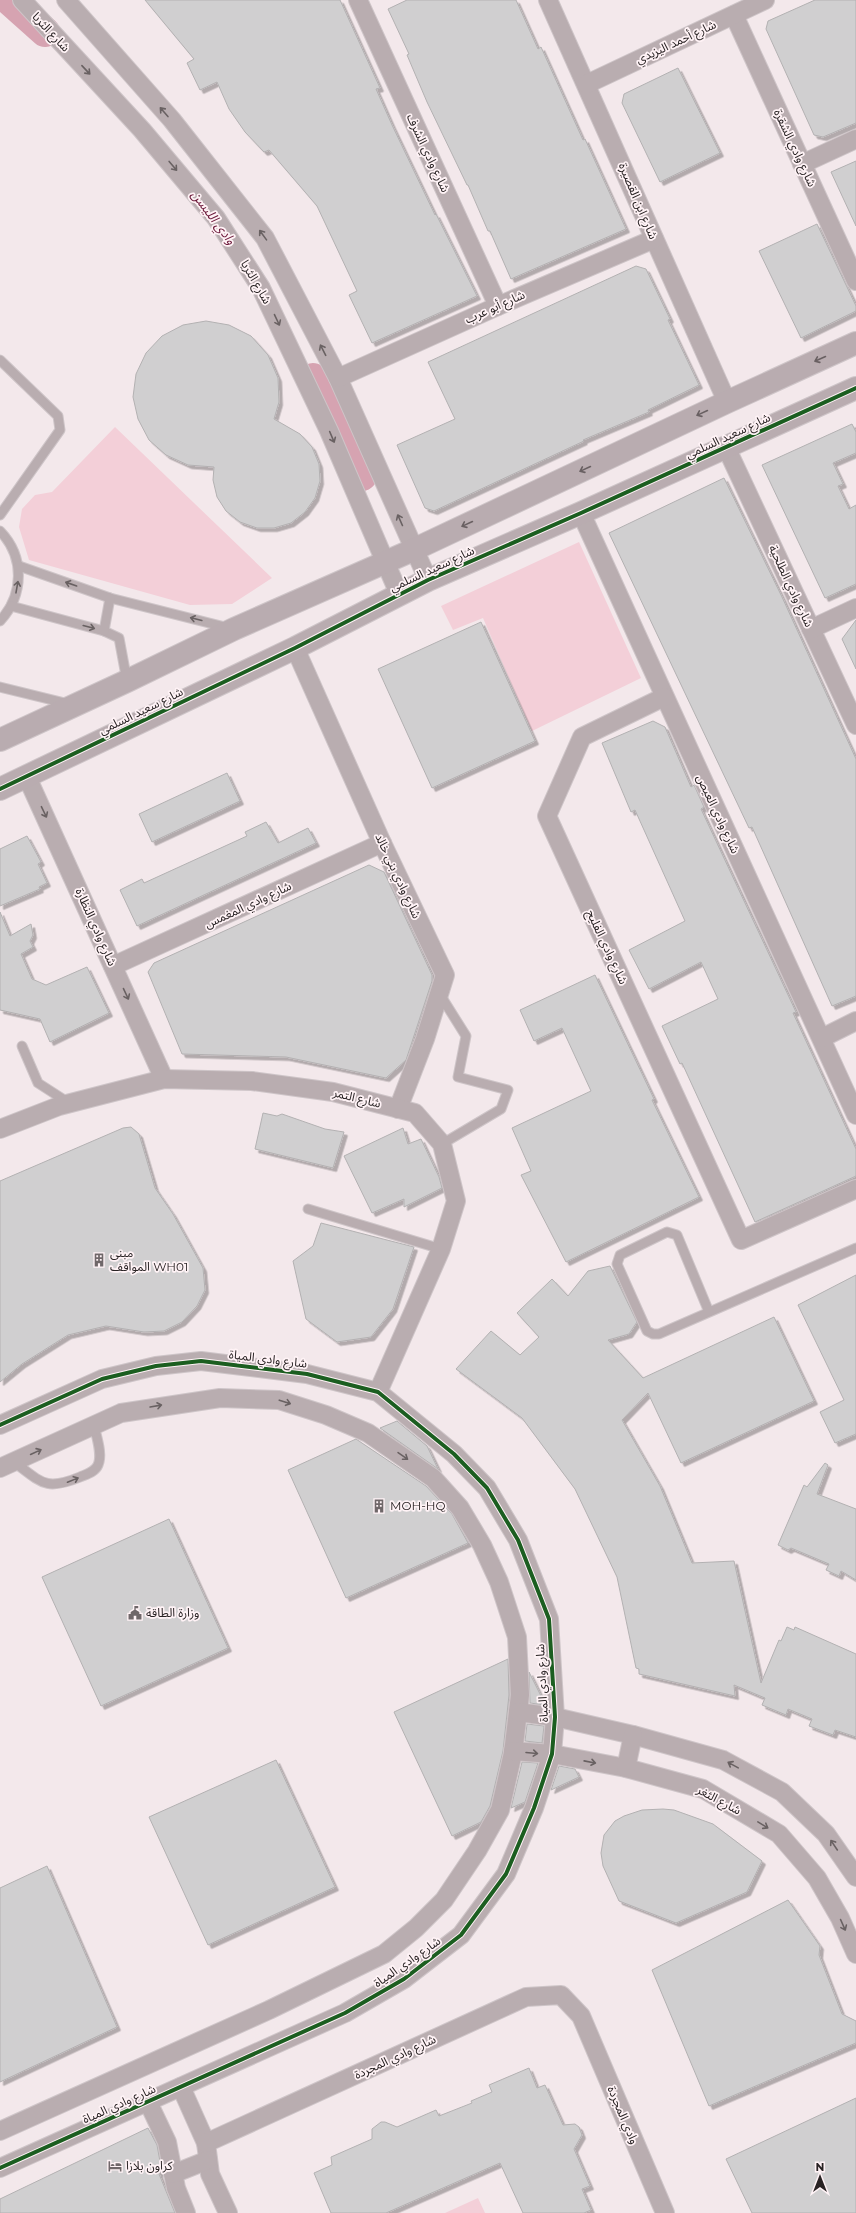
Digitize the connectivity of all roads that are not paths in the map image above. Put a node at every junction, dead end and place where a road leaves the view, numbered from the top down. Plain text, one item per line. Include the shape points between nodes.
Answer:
1 (22, 0) edge
2 (66, 0) edge
3 (358, 0) edge
4 (548, 0) edge
5 (765, 0) edge
6 (734, 15) junction
7 (587, 84) junction
8 (856, 139) edge
9 (802, 164) junction
10 (654, 239) junction
11 (856, 281) edge
12 (498, 306) junction
13 (856, 343) edge
14 (0, 360) edge
15 (338, 378) junction
16 (856, 388) edge
17 (727, 402) junction
18 (726, 447) junction
19 (581, 514) junction
20 (0, 515) edge
21 (0, 531) edge
22 (413, 550) junction
23 (386, 562) junction
24 (19, 566) junction
25 (428, 580) junction
26 (399, 594) junction
27 (110, 598) junction
28 (11, 606) junction
29 (856, 608) edge
30 (0, 622) edge
31 (234, 629) junction
32 (811, 629) junction
33 (104, 631) junction
34 (295, 648) junction
35 (128, 681) junction
36 (0, 688) edge
37 (664, 697) junction
38 (73, 705) junction
39 (856, 724) edge
40 (0, 740) edge
41 (27, 777) junction
42 (0, 789) edge
43 (382, 843) junction
44 (113, 966) junction
45 (439, 993) junction
46 (856, 1022) edge
47 (822, 1038) junction
48 (22, 1046) dead end
49 (164, 1079) junction
50 (70, 1103) junction
51 (398, 1109) junction
52 (856, 1115) edge
53 (0, 1129) edge
54 (442, 1144) junction
55 (856, 1189) edge
56 (308, 1209) dead end
57 (856, 1248) edge
58 (441, 1249) junction
59 (709, 1312) junction
60 (378, 1392) junction
61 (0, 1425) edge
62 (94, 1425) junction
63 (7, 1465) edge
64 (518, 1712) junction
65 (555, 1717) junction
66 (633, 1735) junction
67 (513, 1751) junction
68 (552, 1754) junction
69 (626, 1768) junction
70 (856, 1878) edge
71 (856, 1954) edge
72 (581, 2016) joint
73 (181, 2087) junction
74 (148, 2102) junction
75 (0, 2131) edge
76 (207, 2152) junction
77 (0, 2168) edge
78 (173, 2174) junction
79 (186, 2213) edge
80 (228, 2213) edge
81 (664, 2213) edge

1 -> 23 street, شارع الثريا via 142,130 216,218 261,288 330,431
15 -> 2 street via 265,238 172,120
3 - 12 street, شارع وادي الشرف
4 - 7 street, شارع ابن القصيرة
5 - 6 street, شارع أحمد اليزيدي
6 - 7 street, شارع أحمد اليزيدي
6 - 9 street, شارع وادي الشقرة
7 - 10 street, شارع ابن القصيرة
8 - 9 street
9 - 11 street, شارع وادي الشقرة
10 - 12 street, شارع أبو عرب
10 - 17 street, شارع ابن القصيرة
12 - 15 street, شارع أبو عرب
13 -> 17 street
14 - 20 lane via 58,416 60,430
22 -> 15 street
16 - 18 street, شارع سعيد السلمي
17 -> 22 street
18 - 19 street, شارع سعيد السلمي
18 - 32 street, شارع وادي الطلحية
19 - 25 street, شارع سعيد السلمي
19 - 37 street, شارع وادي العيص
21 - 24 lane
22 - 23 street
22 - 25 street
23 - 26 street, شارع الثريا
23 - 31 street
27 -> 24 lane
28 -> 24 lane via 17,590
25 - 26 street, شارع سعيد السلمي
26 - 34 street, شارع سعيد السلمي
31 -> 27 lane
27 - 33 lane
28 - 30 lane
28 -> 33 lane
29 - 32 street
31 - 35 street
32 - 39 street, شارع وادي الطلحية
33 - 35 lane via 119,638
34 - 41 street, شارع سعيد السلمي
34 - 43 street, شارع وادي بني خالد
35 - 38 street
36 - 38 lane
37 - 47 street, شارع وادي العيص
37 - 55 street, شارع وادي الفليح via 582,737 547,816 742,1240
38 - 40 street
41 - 42 street, شارع سعيد السلمي
41 -> 44 street, شارع وادي النظارة
43 - 44 street, شارع وادي المغمس
43 - 45 street, شارع وادي بني خالد via 445,975
44 -> 49 street, شارع وادي النظارة
45 - 51 street, شارع وادي بني خالد via 425,1040
45 - 54 lane via 466,1036 458,1077 508,1090 501,1109
46 - 47 street
47 - 52 street, شارع وادي العيص
48 - 50 lane via 38,1083
49 - 50 street, شارع التمر
49 - 51 street, شارع التمر via 252,1081 333,1092
50 - 53 street, شارع التمر
51 - 54 street, شارع التمر via 415,1113
54 - 58 street, شارع التمر via 456,1201
56 - 58 lane
57 - 59 lane
58 - 60 street, شارع التمر
59 - 59 lane via 659,1334 647,1331 617,1264 620,1255 667,1232 677,1235
60 - 61 street, شارع وادي المياة via 307,1374 201,1361 156,1366 102,1379
60 - 65 street, شارع وادي المياة via 454,1454 487,1488 518,1540 549,1619
63 -> 62 street, شارع وادي المياة
63 -> 62 lane via 41,1482 53,1485 92,1472 98,1465 99,1453
62 -> 64 street, شارع وادي المياة via 121,1412 162,1405 220,1398 278,1400 326,1415 368,1433 401,1454 433,1478 460,1508 482,1544 497,1576 517,1637 520,1695
64 - 65 street
64 - 67 street, شارع وادي المياة
65 - 66 street
65 - 68 street, شارع وادي المياة
66 - 69 street
70 -> 66 street via 826,1834 782,1792 723,1760
67 -> 68 street, شارع الثغر
67 - 75 street, شارع وادي المياة via 500,1810 477,1851 444,1900 416,1928 384,1954 269,2010
68 -> 69 street, شارع الثغر
68 - 73 street, شارع وادي المياة via 534,1808 506,1874 461,1935 434,1958 376,1996
69 -> 71 street, شارع الثغر via 703,1789 779,1834 817,1878 840,1918
72 - 76 street, شارع وادي المجردة via 561,1995 526,1996
72 - 81 street, وادي المجردة
73 - 74 street, شارع وادي المياة
73 - 76 street
74 - 77 street, شارع وادي المياة
74 - 78 street via 167,2142
76 - 78 street, شارع وادي المجردة
76 - 80 street via 210,2174
78 - 79 street

